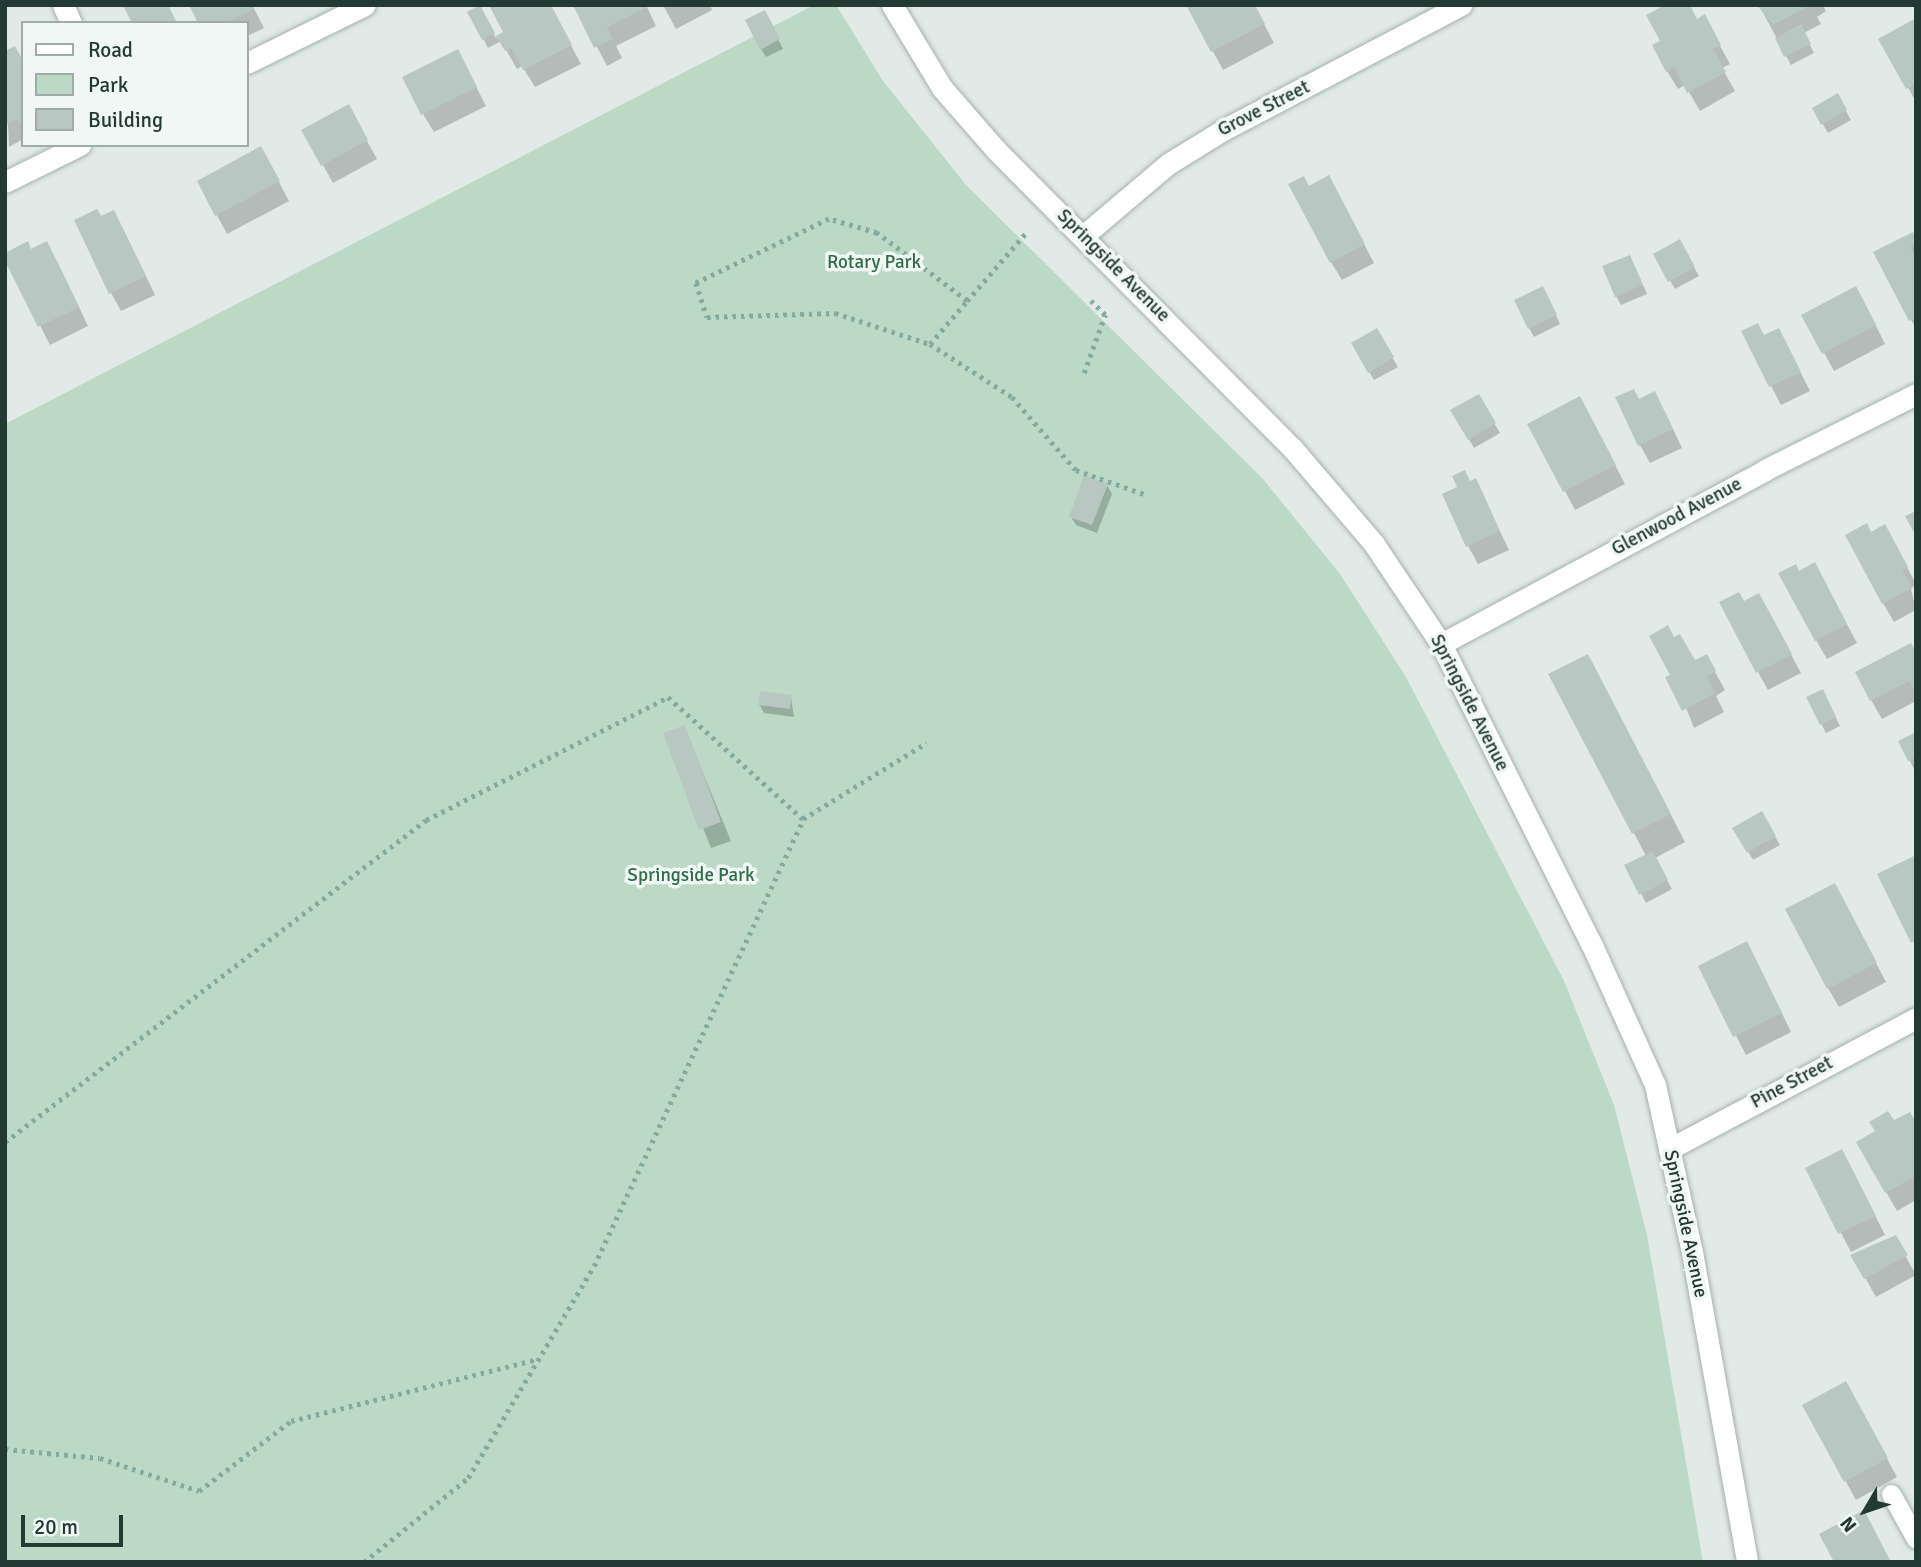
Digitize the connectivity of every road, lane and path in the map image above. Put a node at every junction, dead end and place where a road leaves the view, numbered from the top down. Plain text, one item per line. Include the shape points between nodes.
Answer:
1 (63, 5) edge
2 (365, 5) edge
3 (892, 5) edge
4 (1461, 5) edge
5 (70, 21) edge
6 (248, 63) edge
7 (76, 147) edge
8 (5, 182) edge
9 (1025, 234) dead end
10 (1083, 236) junction
11 (967, 301) junction
12 (1091, 301) dead end
13 (930, 344) junction
14 (1084, 373) dead end
15 (1916, 394) edge
16 (1144, 494) dead end
17 (1441, 644) junction
18 (926, 743) dead end
19 (803, 819) junction
20 (1916, 1018) edge
21 (5, 1142) edge
22 (1669, 1149) junction
23 (539, 1359) junction
24 (5, 1449) edge
25 (1891, 1494) dead end
26 (1916, 1539) edge
27 (364, 1562) edge
28 (1747, 1562) edge

1 - 5 street
2 - 6 street
3 - 10 street, Springside Avenue via 942,88 996,150
4 - 10 street, Grove Street via 1223,130 1168,164
7 - 8 street
9 - 11 path
10 - 17 street, Springside Avenue via 1293,449 1374,544
11 - 13 path
11 - 13 path via 877,233 829,219 696,283 707,317 835,313
12 - 14 path via 1105,315
13 - 16 path via 1012,397 1076,470
15 - 17 street, Glenwood Avenue
17 - 22 street, Springside Avenue via 1591,943 1655,1085
18 - 19 path
19 - 21 path via 668,697 426,820
19 - 23 path via 594,1266
20 - 22 street, Pine Street
22 - 28 street, Springside Avenue
23 - 24 path via 291,1421 199,1491 100,1458
23 - 27 path via 468,1478
25 - 26 lane

